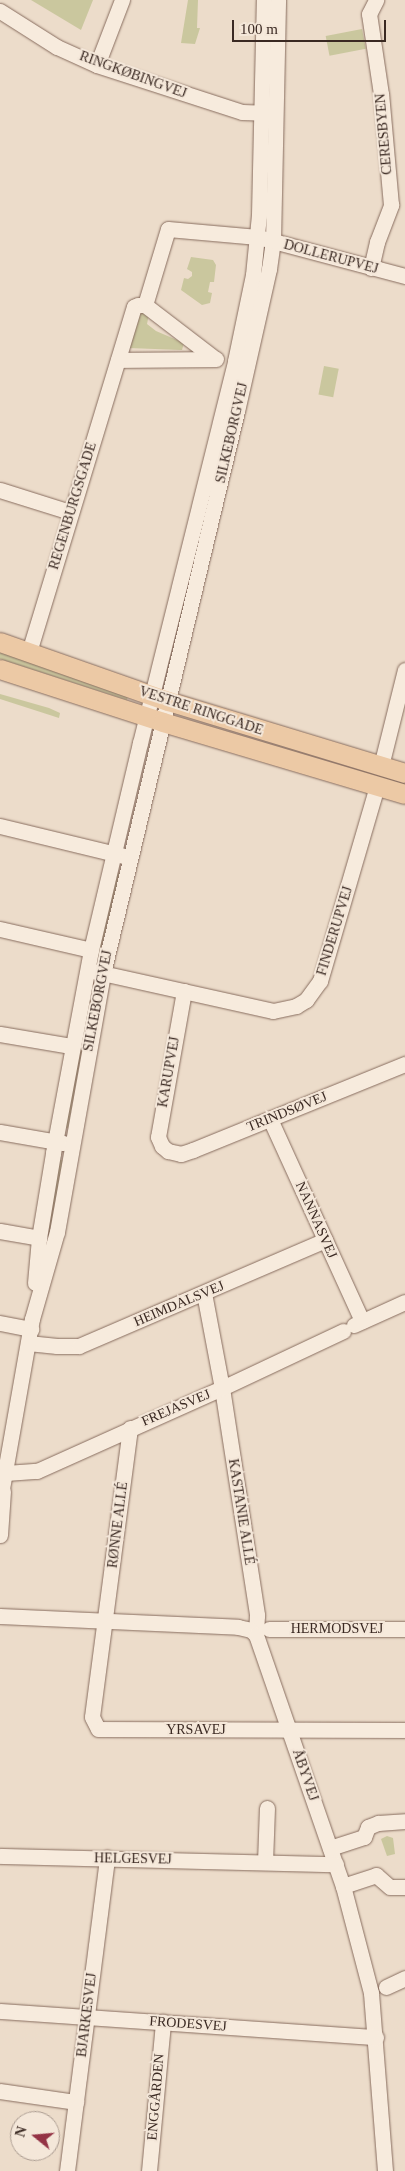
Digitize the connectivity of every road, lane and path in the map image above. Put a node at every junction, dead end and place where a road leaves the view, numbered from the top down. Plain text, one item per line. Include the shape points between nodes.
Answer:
1 (122, 0) edge
2 (264, 0) edge
3 (278, 0) edge
4 (376, 0) edge
5 (0, 11) edge
6 (97, 64) junction
7 (268, 113) junction
8 (258, 237) junction
9 (273, 241) junction
10 (371, 268) junction
11 (405, 276) edge
12 (145, 305) junction
13 (214, 358) junction
14 (118, 360) junction
15 (241, 363) junction
16 (0, 490) edge
17 (70, 512) junction
18 (0, 642) edge
19 (29, 652) junction
20 (0, 669) edge
21 (405, 670) edge
22 (160, 699) junction
23 (155, 719) junction
24 (381, 766) junction
25 (405, 773) edge
26 (377, 786) junction
27 (405, 794) edge
28 (0, 826) edge
29 (114, 854) junction
30 (130, 858) junction
31 (0, 930) edge
32 (91, 950) junction
33 (87, 970) junction
34 (103, 973) junction
35 (184, 991) junction
36 (0, 1034) edge
37 (72, 1046) junction
38 (405, 1064) edge
39 (270, 1119) junction
40 (0, 1132) edge
41 (54, 1142) junction
42 (72, 1145) junction
43 (168, 1151) joint
44 (0, 1231) edge
45 (39, 1238) junction
46 (325, 1240) junction
47 (204, 1293) junction
48 (405, 1302) edge
49 (362, 1321) junction
50 (0, 1323) edge
51 (30, 1330) junction
52 (222, 1388) junction
53 (130, 1428) junction
54 (6, 1473) junction
55 (1, 1494) edge
56 (0, 1535) edge
57 (0, 1616) edge
58 (105, 1621) junction
59 (405, 1629) edge
60 (263, 1632) junction
61 (289, 1730) junction
62 (405, 1730) edge
63 (267, 1808) dead end
64 (405, 1821) edge
65 (330, 1848) junction
66 (0, 1856) edge
67 (107, 1858) junction
68 (265, 1862) junction
69 (336, 1864) junction
70 (342, 1886) junction
71 (405, 1887) edge
72 (405, 1978) edge
73 (386, 1987) dead end
74 (0, 2011) edge
75 (86, 2016) junction
76 (163, 2022) junction
77 (376, 2037) junction
78 (0, 2091) edge
79 (76, 2102) junction
80 (67, 2171) edge
81 (149, 2171) edge
82 (385, 2171) edge

1 - 6 street
2 - 7 street, SILKEBORGVEJ
3 - 7 street, SILKEBORGVEJ
4 - 10 street, CERESBYEN via 369,14 379,77 390,205
5 - 6 street, RINGKØBINGVEJ via 57,47
6 - 7 street, RINGKØBINGVEJ via 242,112
7 - 8 street, SILKEBORGVEJ
7 - 9 street, SILKEBORGVEJ
8 - 9 street, DOLLERUPVEJ
8 - 12 street, DOLLERUPVEJ via 168,229
8 - 15 street, SILKEBORGVEJ
9 - 10 street, DOLLERUPVEJ
9 - 15 street, SILKEBORGVEJ
10 - 11 street, DOLLERUPVEJ
12 - 13 street
12 - 14 street, REGENBURGSGADE via 138,305 132,311
13 - 14 street
13 - 15 street
14 - 17 street, REGENBURGSGADE
15 - 22 street, SILKEBORGVEJ
16 - 17 street
17 - 19 street, REGENBURGSGADE
18 - 19 main road, VESTRE RINGGADE
19 - 22 main road, VESTRE RINGGADE
20 - 23 main road, VESTRE RINGGADE
21 - 24 street
22 - 23 street, SILKEBORGVEJ
22 - 24 main road, VESTRE RINGGADE
23 - 26 main road, VESTRE RINGGADE
23 - 29 street, SILKEBORGVEJ
23 - 30 street, SILKEBORGVEJ
24 - 25 main road, VESTRE RINGGADE
26 - 27 main road, VESTRE RINGGADE
26 - 35 street, FINDERUPVEJ via 324,970 314,991 296,1006 273,1010
28 - 29 street
29 - 30 street
29 - 32 street, SILKEBORGVEJ
30 - 34 street, SILKEBORGVEJ
31 - 32 street, SILKEBORGVEJ
32 - 33 street, SILKEBORGVEJ
33 - 34 street, FINDERUPVEJ
33 - 37 street, SILKEBORGVEJ
34 - 35 street, FINDERUPVEJ
34 - 42 street, SILKEBORGVEJ
35 - 43 street, KARUPVEJ via 158,1137
36 - 37 street, SILKEBORGVEJ
37 - 41 street, SILKEBORGVEJ
38 - 39 street, TRINDSØVEJ
39 - 43 street, TRINDSØVEJ via 182,1154
39 - 46 street, NANNASVEJ
40 - 41 street
41 - 42 street
41 - 45 street, SILKEBORGVEJ
42 - 51 street, SILKEBORGVEJ via 57,1232
44 - 45 street
45 - 51 street, SILKEBORGVEJ
46 - 47 street, HEIMDALSVEJ
46 - 49 street, NANNASVEJ
47 - 51 street, HEIMDALSVEJ via 79,1346 57,1346
47 - 52 street, KASTANIE ALLÉ
48 - 49 street, FREJASVEJ
49 - 52 street, FREJASVEJ
50 - 51 street
51 - 54 street, SILKEBORGVEJ
52 - 53 street, FREJASVEJ
52 - 60 street, KASTANIE ALLÉ via 257,1615
53 - 54 street, FREJASVEJ via 37,1471
53 - 58 street, RØNNE ALLÉ
54 - 55 street, SILKEBORGVEJ
55 - 56 street, SILKEBORGVEJ
57 - 58 street
58 - 60 street via 238,1627
58 - 61 street, YRSAVEJ via 92,1717 98,1729
59 - 60 street, HERMODSVEJ
60 - 61 street, ÅBYVEJ
61 - 62 street, YRSAVEJ
61 - 65 street, ÅBYVEJ
63 - 68 street
64 - 65 street via 378,1823 368,1828 364,1837
65 - 69 street, ÅBYVEJ
66 - 67 street, HELGESVEJ
67 - 68 street, HELGESVEJ
67 - 75 street, BJARKESVEJ
68 - 69 street, HELGESVEJ
69 - 70 street, ÅBYVEJ
70 - 71 street via 376,1875 390,1887
70 - 77 street, ÅBYVEJ via 371,1993
72 - 73 street
74 - 75 street, FRODESVEJ
75 - 76 street, FRODESVEJ
75 - 79 street, BJARKESVEJ
76 - 77 street, FRODESVEJ
76 - 81 street, ENGGÅRDEN
77 - 82 street, ÅBYVEJ
78 - 79 street
79 - 80 street, BJARKESVEJ

